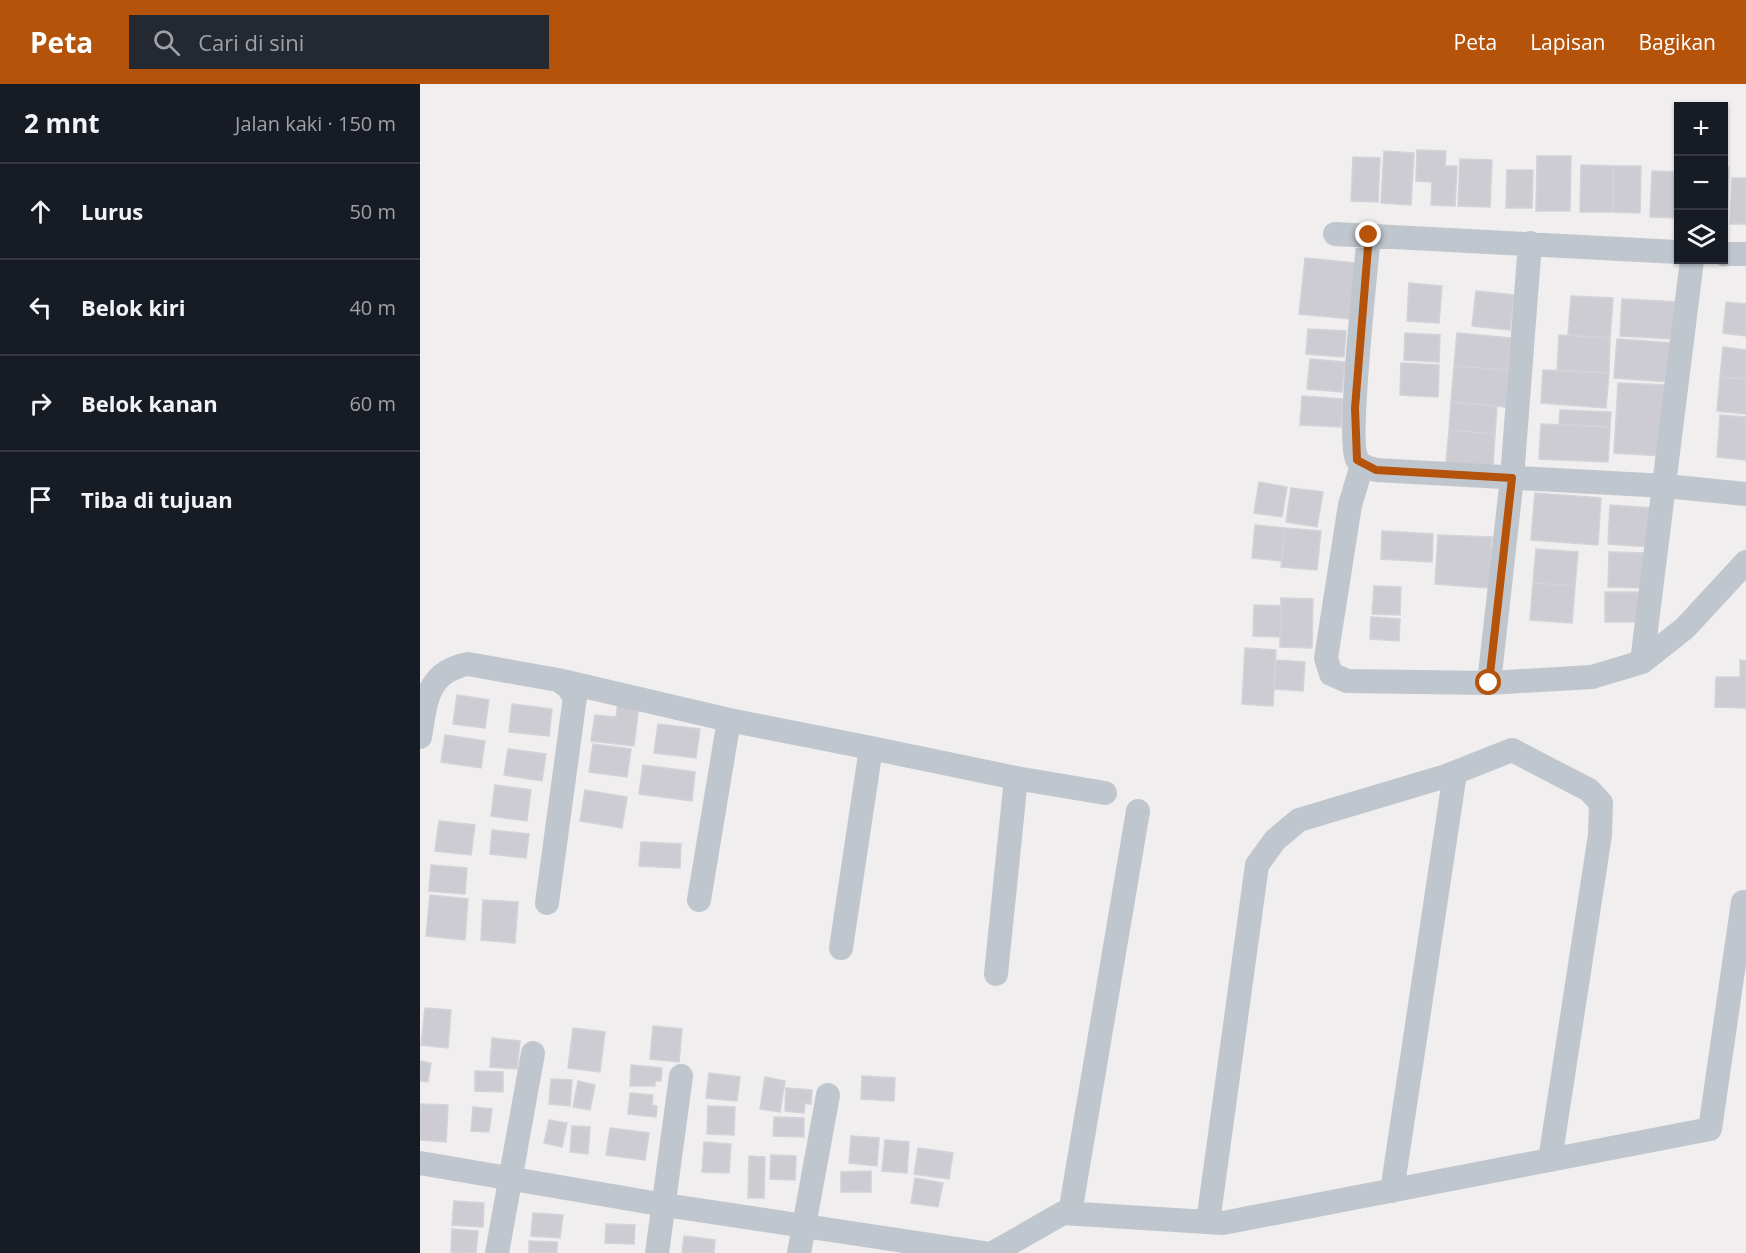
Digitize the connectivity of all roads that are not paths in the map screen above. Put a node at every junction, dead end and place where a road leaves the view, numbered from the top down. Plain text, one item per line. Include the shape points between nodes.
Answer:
1 (1335, 234) dead end
2 (1369, 235) junction
3 (1530, 243) junction
4 (1674, 252) edge
5 (1728, 254) edge
6 (1746, 254) edge
7 (1692, 264) edge
8 (1362, 465) junction
9 (1512, 478) junction
10 (1665, 486) junction
11 (1746, 494) edge
12 (1746, 562) edge
13 (1642, 662) junction
14 (558, 681) junction
15 (1489, 683) junction
16 (729, 720) junction
17 (420, 737) edge
18 (871, 748) junction
19 (1455, 773) junction
20 (1016, 778) junction
21 (1104, 793) dead end
22 (1138, 811) dead end
23 (699, 900) dead end
24 (1743, 902) dead end
25 (547, 903) dead end
26 (841, 948) dead end
27 (996, 974) dead end
28 (532, 1053) dead end
29 (681, 1076) dead end
30 (828, 1095) dead end
31 (1550, 1161) junction
32 (420, 1162) edge
33 (511, 1177) junction
34 (1392, 1191) junction
35 (665, 1205) junction
36 (1070, 1213) junction
37 (1208, 1222) junction
38 (802, 1227) junction
39 (497, 1253) edge
40 (657, 1253) edge
41 (799, 1253) edge
42 (984, 1253) edge
43 (993, 1253) edge

1 - 2 street
2 - 3 street
2 - 8 street via 1355,408 1355,453
3 - 4 street
3 - 9 street
5 - 6 street
7 - 10 street
8 - 9 street via 1376,470
8 - 15 street via 1350,505 1327,647 1331,674 1347,681
9 - 10 street
9 - 15 street
10 - 11 street
10 - 13 street
12 - 13 street via 1685,628
13 - 15 street via 1592,677
14 - 16 street
14 - 17 street via 468,664 453,666 438,676 428,694
14 - 25 street via 574,697
16 - 18 street
16 - 23 street
18 - 20 street
18 - 26 street
19 - 31 street via 1512,750 1589,790 1601,803 1600,835
19 - 34 street
19 - 37 street via 1299,820 1275,840 1257,865
20 - 21 street
20 - 27 street
22 - 36 street
24 - 31 street via 1710,1129
28 - 33 street
29 - 35 street
30 - 38 street
31 - 34 street
32 - 33 street
33 - 35 street
33 - 39 street
34 - 37 street via 1222,1223
35 - 38 street
35 - 40 street
36 - 37 street
36 - 43 street
38 - 41 street
38 - 42 street

